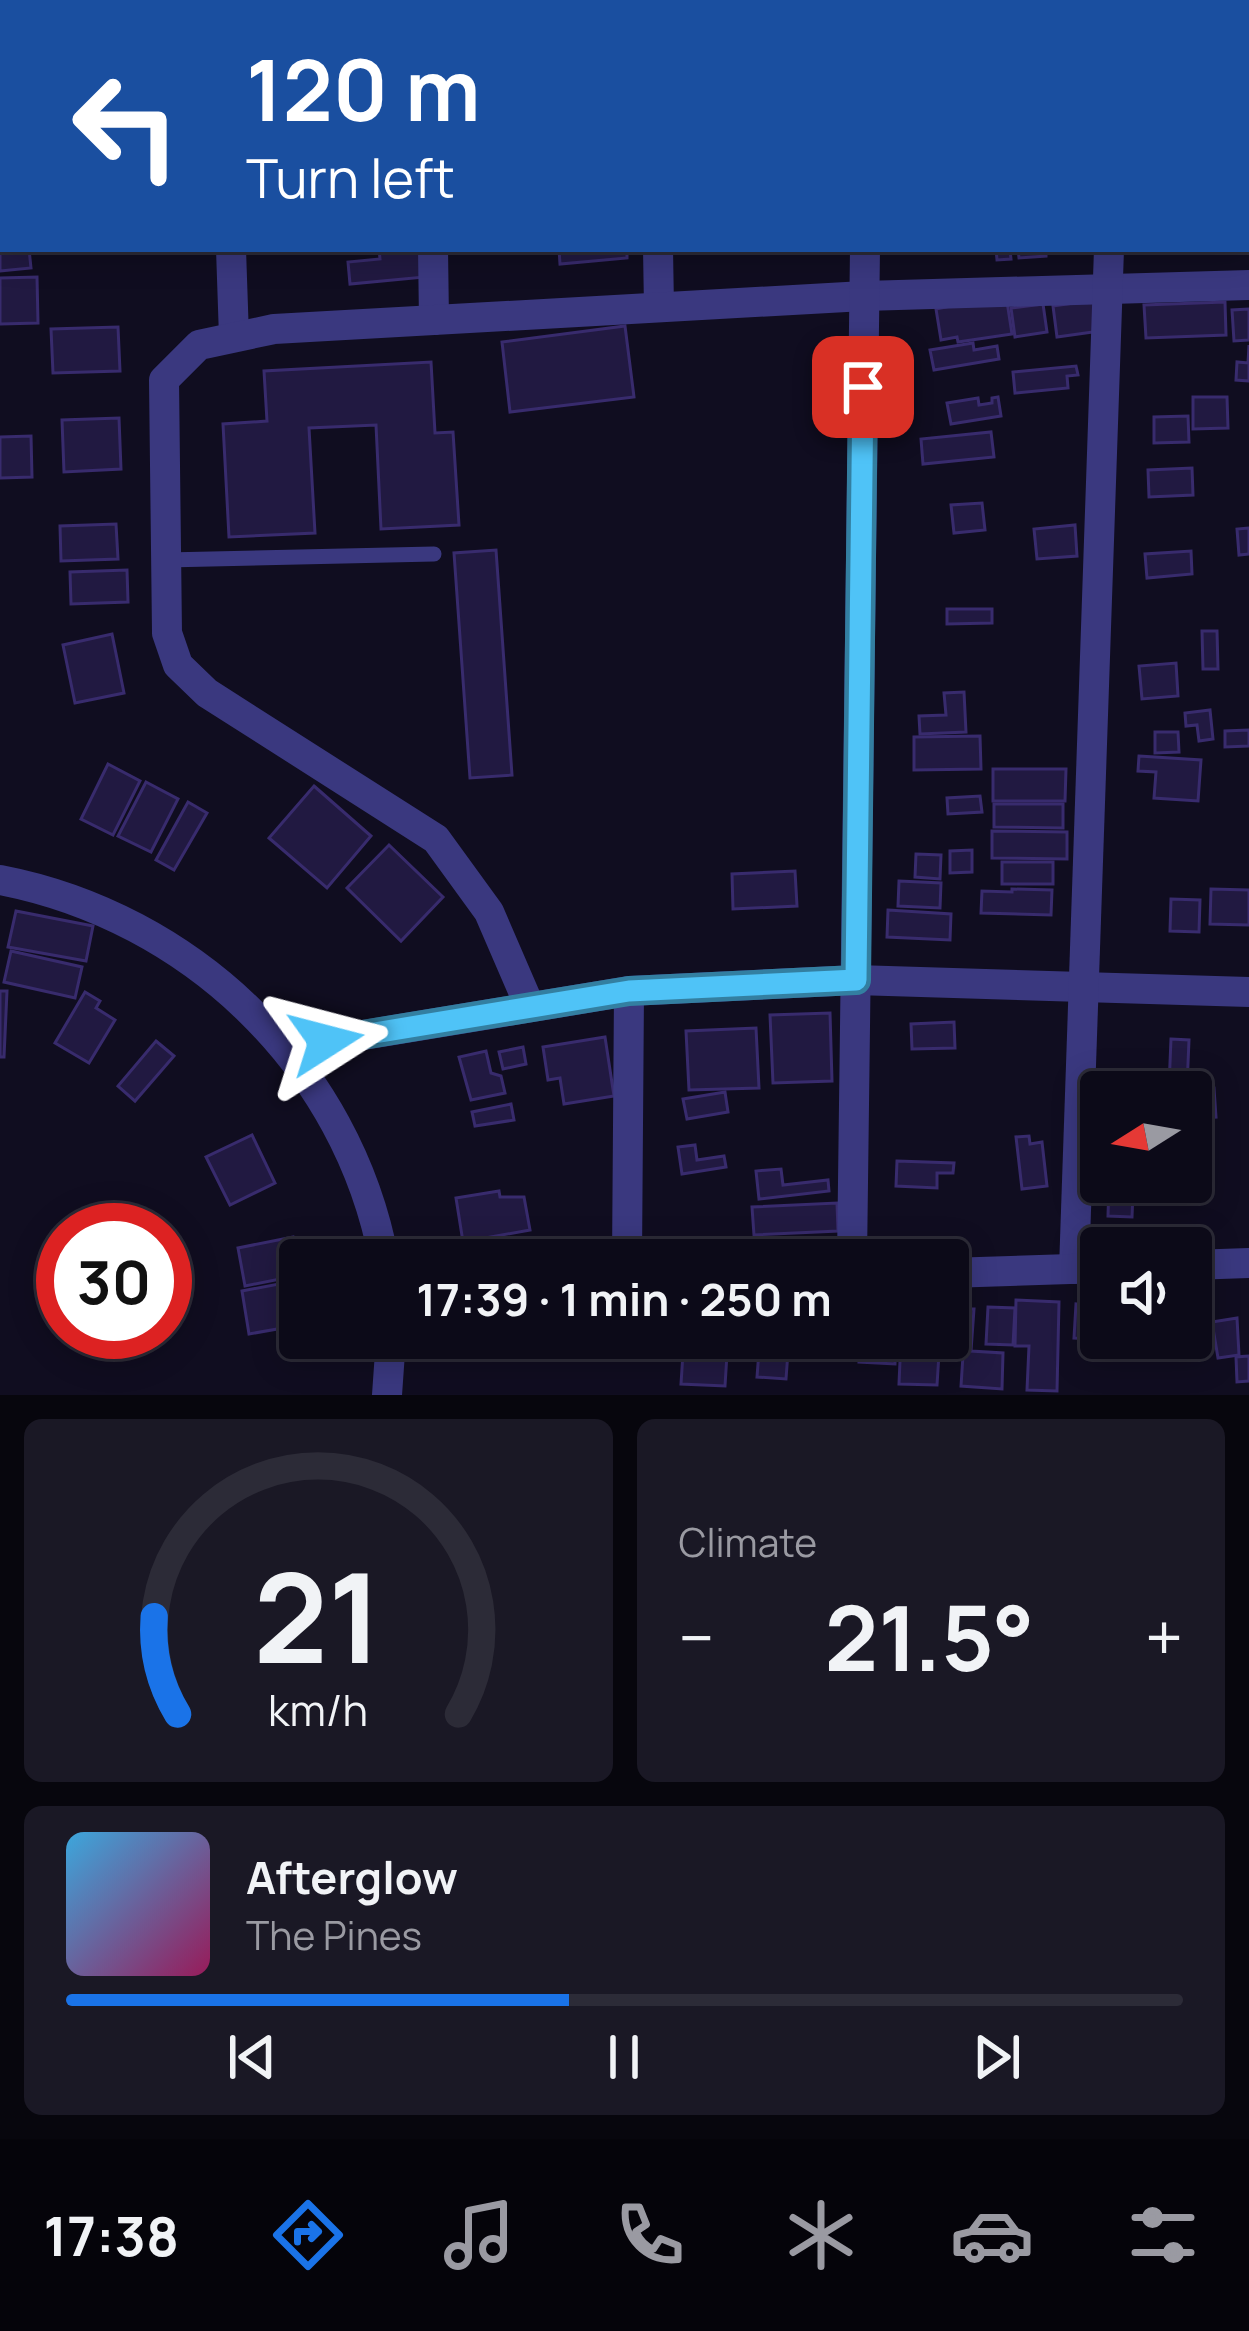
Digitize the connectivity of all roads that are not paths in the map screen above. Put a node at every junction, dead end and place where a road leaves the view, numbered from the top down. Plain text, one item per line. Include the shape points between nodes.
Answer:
1 (231, 252) edge
2 (433, 252) edge
3 (658, 252) edge
4 (865, 252) edge
5 (1109, 252) edge
6 (1249, 285) edge
7 (1107, 289) junction
8 (864, 296) junction
9 (659, 308) junction
10 (434, 320) junction
11 (234, 337) junction
12 (434, 554) dead end
13 (166, 560) junction
14 (0, 880) edge
15 (856, 980) junction
16 (1084, 987) junction
17 (629, 991) junction
18 (1249, 992) edge
19 (530, 1007) junction
20 (285, 1048) junction
21 (1087, 1227) edge
22 (377, 1239) edge
23 (626, 1239) edge
24 (852, 1239) edge
25 (1249, 1263) edge
26 (1212, 1264) edge
27 (1080, 1269) edge
28 (969, 1273) edge
29 (390, 1359) edge
30 (387, 1395) edge

1 - 11 street
2 - 10 street
3 - 9 street
4 - 8 street
5 - 7 street
6 - 7 street
7 - 8 street
7 - 16 street
8 - 9 street
8 - 15 street
9 - 10 street
10 - 11 street
11 - 13 street via 199,345 164,380
12 - 13 lane
13 - 19 street via 167,633 178,665 207,693 436,839 489,913
14 - 20 street via 94,906 180,951 254,1011
15 - 16 street
15 - 17 street
15 - 24 street
16 - 18 street
16 - 21 street
17 - 19 street
17 - 23 street
19 - 20 street
20 - 22 street via 356,1163
25 - 26 street
27 - 28 street
29 - 30 street

